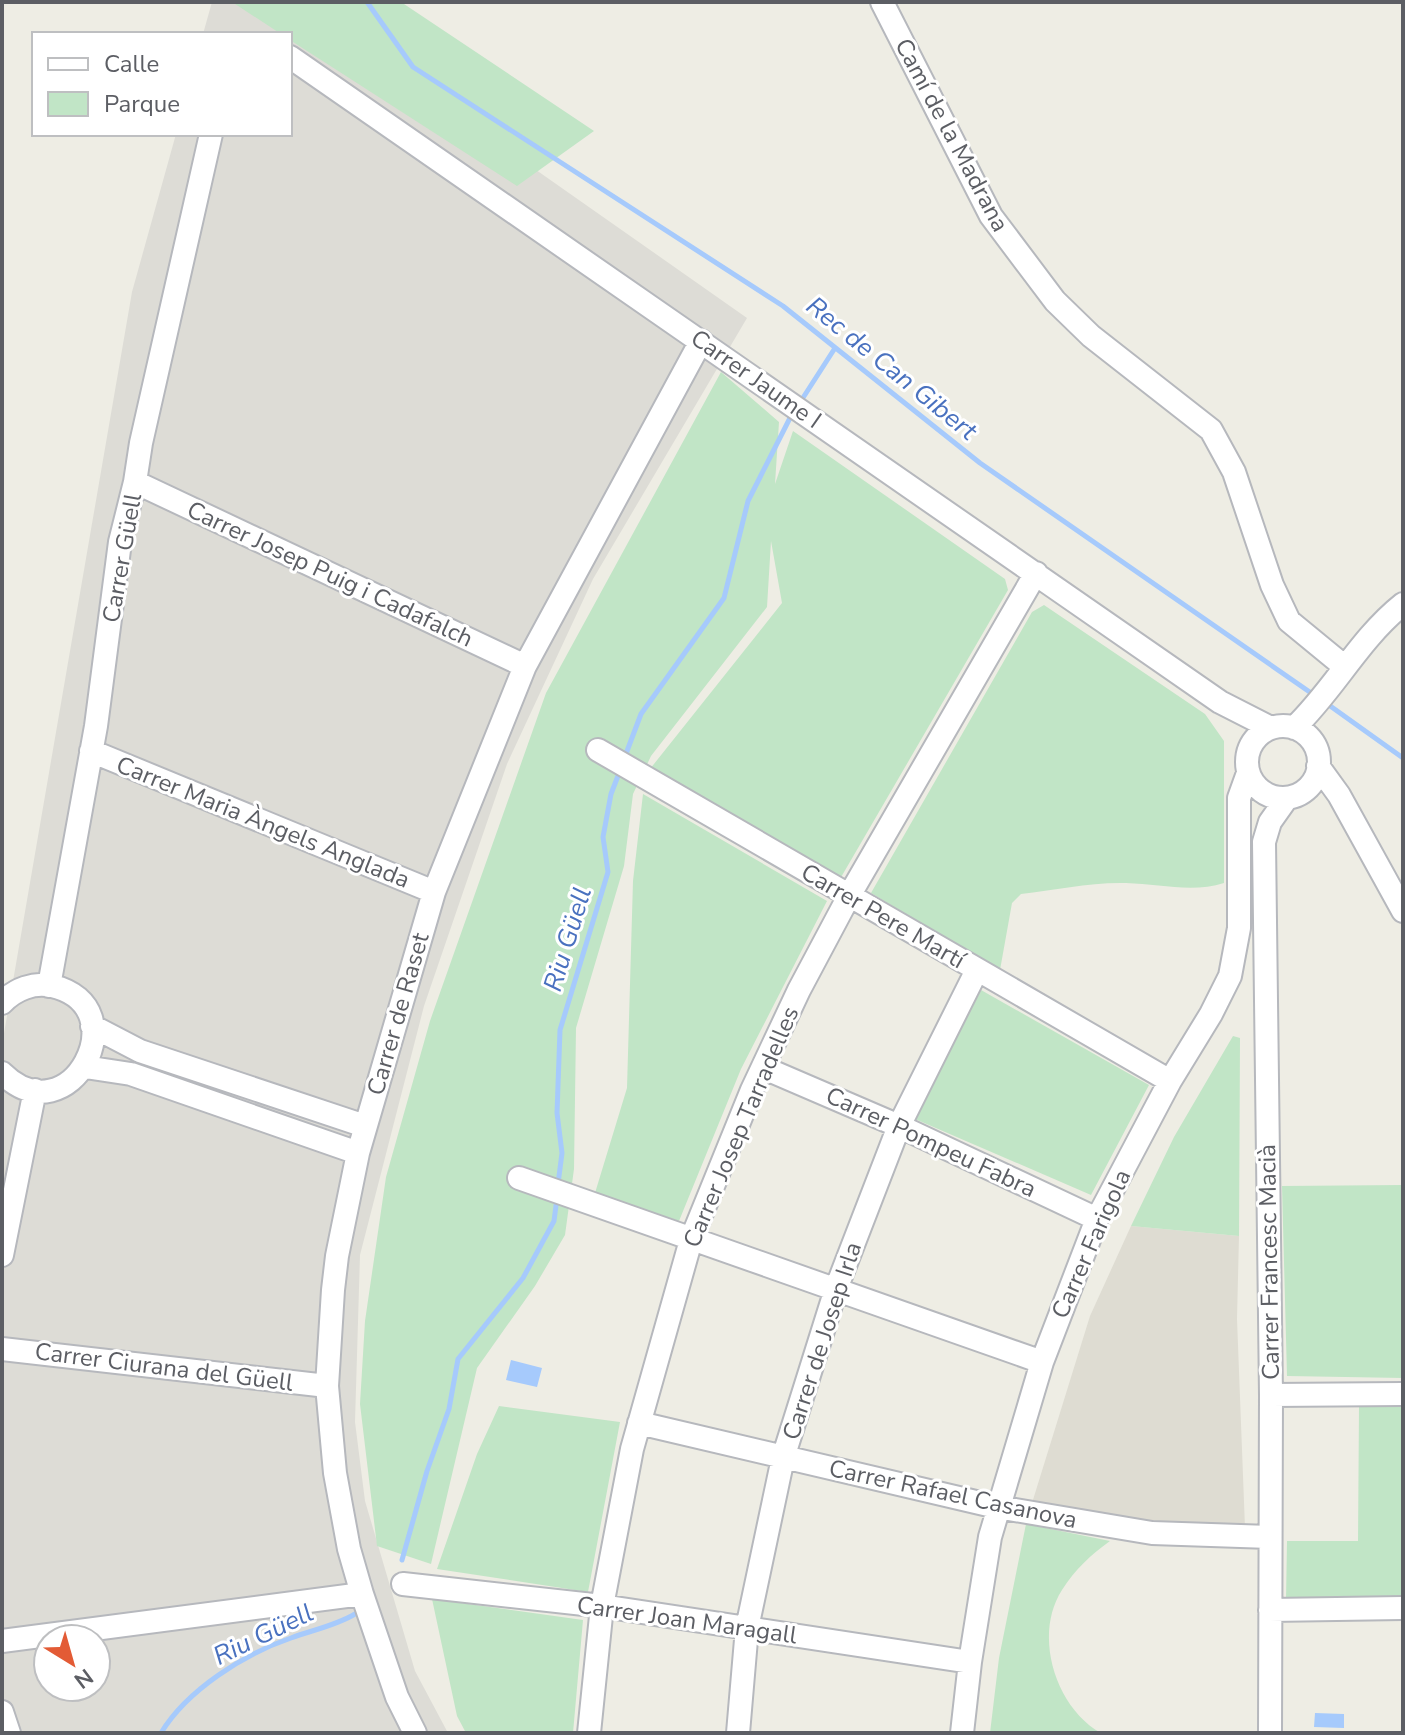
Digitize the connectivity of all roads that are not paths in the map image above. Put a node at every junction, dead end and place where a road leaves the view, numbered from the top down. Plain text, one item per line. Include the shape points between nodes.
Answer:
1 (882, 2) edge
2 (292, 58) edge
3 (211, 136) edge
4 (701, 341) junction
5 (135, 482) junction
6 (1036, 573) junction
7 (1403, 604) edge
8 (525, 666) junction
9 (1342, 672) junction
10 (1220, 702) junction
11 (1271, 728) junction
12 (1301, 732) junction
13 (1250, 747) junction
14 (598, 750) dead end
15 (91, 751) junction
16 (1318, 766) junction
17 (1248, 773) junction
18 (1287, 798) junction
19 (434, 892) junction
20 (849, 896) junction
21 (1403, 911) edge
22 (977, 970) junction
23 (49, 986) junction
24 (2, 1003) edge
25 (92, 1026) junction
26 (85, 1067) junction
27 (764, 1068) junction
28 (2, 1073) edge
29 (1170, 1081) junction
30 (35, 1090) junction
31 (365, 1126) junction
32 (899, 1126) junction
33 (358, 1153) junction
34 (519, 1178) dead end
35 (1097, 1219) junction
36 (691, 1240) junction
37 (2, 1255) edge
38 (836, 1289) junction
39 (2, 1349) edge
40 (1042, 1362) junction
41 (327, 1386) junction
42 (1403, 1394) edge
43 (1271, 1395) junction
44 (639, 1423) junction
45 (783, 1458) junction
46 (997, 1507) junction
47 (1270, 1537) junction
48 (403, 1584) dead end
49 (362, 1594) junction
50 (602, 1606) junction
51 (1403, 1608) edge
52 (1270, 1610) junction
53 (747, 1628) junction
54 (2, 1641) edge
55 (970, 1662) junction
56 (2, 1712) edge
57 (9, 1733) edge
58 (415, 1733) edge
59 (589, 1733) edge
60 (738, 1733) edge
61 (962, 1733) edge
62 (1270, 1733) edge

1 - 9 street, Camí de la Madrana via 991,216 1055,301 1091,336 1211,430 1234,472 1289,621
2 - 4 street, Carrer Jaume I
3 - 5 street, Carrer Güell
4 - 6 street, Carrer Jaume I
4 - 8 street, Carrer de Raset
5 - 8 street, Carrer Josep Puig i Cadafalch
5 - 15 street, Carrer Güell via 120,542
6 - 10 street, Carrer Jaume I
6 - 20 street, Carrer Josep Tarradelles
7 - 9 street
8 - 19 street, Carrer de Raset
9 - 12 street
10 - 11 street, Carrer Jaume I
10 - 13 street, Carrer Jaume I
11 - 12 street
11 - 13 street
12 - 16 street via 1316,747
13 - 17 street
14 - 20 street, Carrer Pere Martí
15 - 19 street, Carrer Maria Àngels Anglada
15 - 23 street, Carrer Güell
16 - 18 street via 1311,785
16 - 21 street
17 - 18 street via 1260,791
17 - 29 street, Carrer Farigola via 1239,798 1236,955 1222,995
18 - 43 street, Carrer Francesc Macià via 1264,842
19 - 31 street, Carrer de Raset
20 - 22 street, Carrer Pere Martí
20 - 27 street, Carrer Josep Tarradelles
22 - 29 street, Carrer Pere Martí
22 - 32 street, Carrer de Josep Irla
23 - 24 street via 26,987
23 - 25 street via 74,996
25 - 26 street via 94,1044
25 - 31 street via 140,1051
26 - 30 street via 68,1083
26 - 33 street via 131,1074
27 - 32 street, Carrer Pompeu Fabra
27 - 36 street, Carrer Josep Tarradelles
28 - 30 street
29 - 35 street, Carrer Farigola
30 - 37 street
31 - 33 street, Carrer de Raset
32 - 35 street, Carrer Pompeu Fabra
32 - 38 street, Carrer de Josep Irla
33 - 41 street, Carrer de Raset via 337,1256
34 - 36 street
35 - 40 street, Carrer Farigola
36 - 38 street
36 - 44 street, Carrer Josep Tarradelles
38 - 40 street
38 - 45 street, Carrer de Josep Irla
39 - 41 street, Carrer Ciurana del Güell
40 - 46 street, Carrer Farigola
41 - 49 street, Carrer de Raset via 335,1473
42 - 43 street
43 - 47 street, Carrer Francesc Macià
44 - 45 street, Carrer Rafael Casanova
44 - 50 street, Carrer Josep Tarradelles
45 - 46 street, Carrer Rafael Casanova
45 - 53 street, Carrer de Josep Irla
46 - 47 street, Carrer Rafael Casanova via 1152,1533
46 - 55 street, Carrer Farigola
47 - 52 street, Carrer Francesc Macià
48 - 50 street, Carrer Joan Maragall
49 - 54 street
49 - 58 street, Carrer de Raset
50 - 53 street, Carrer Joan Maragall
50 - 59 street, Carrer Josep Tarradelles
51 - 52 street
52 - 62 street, Carrer Francesc Macià
53 - 55 street, Carrer Joan Maragall
53 - 60 street, Carrer de Josep Irla
55 - 61 street, Carrer Farigola
56 - 57 street

